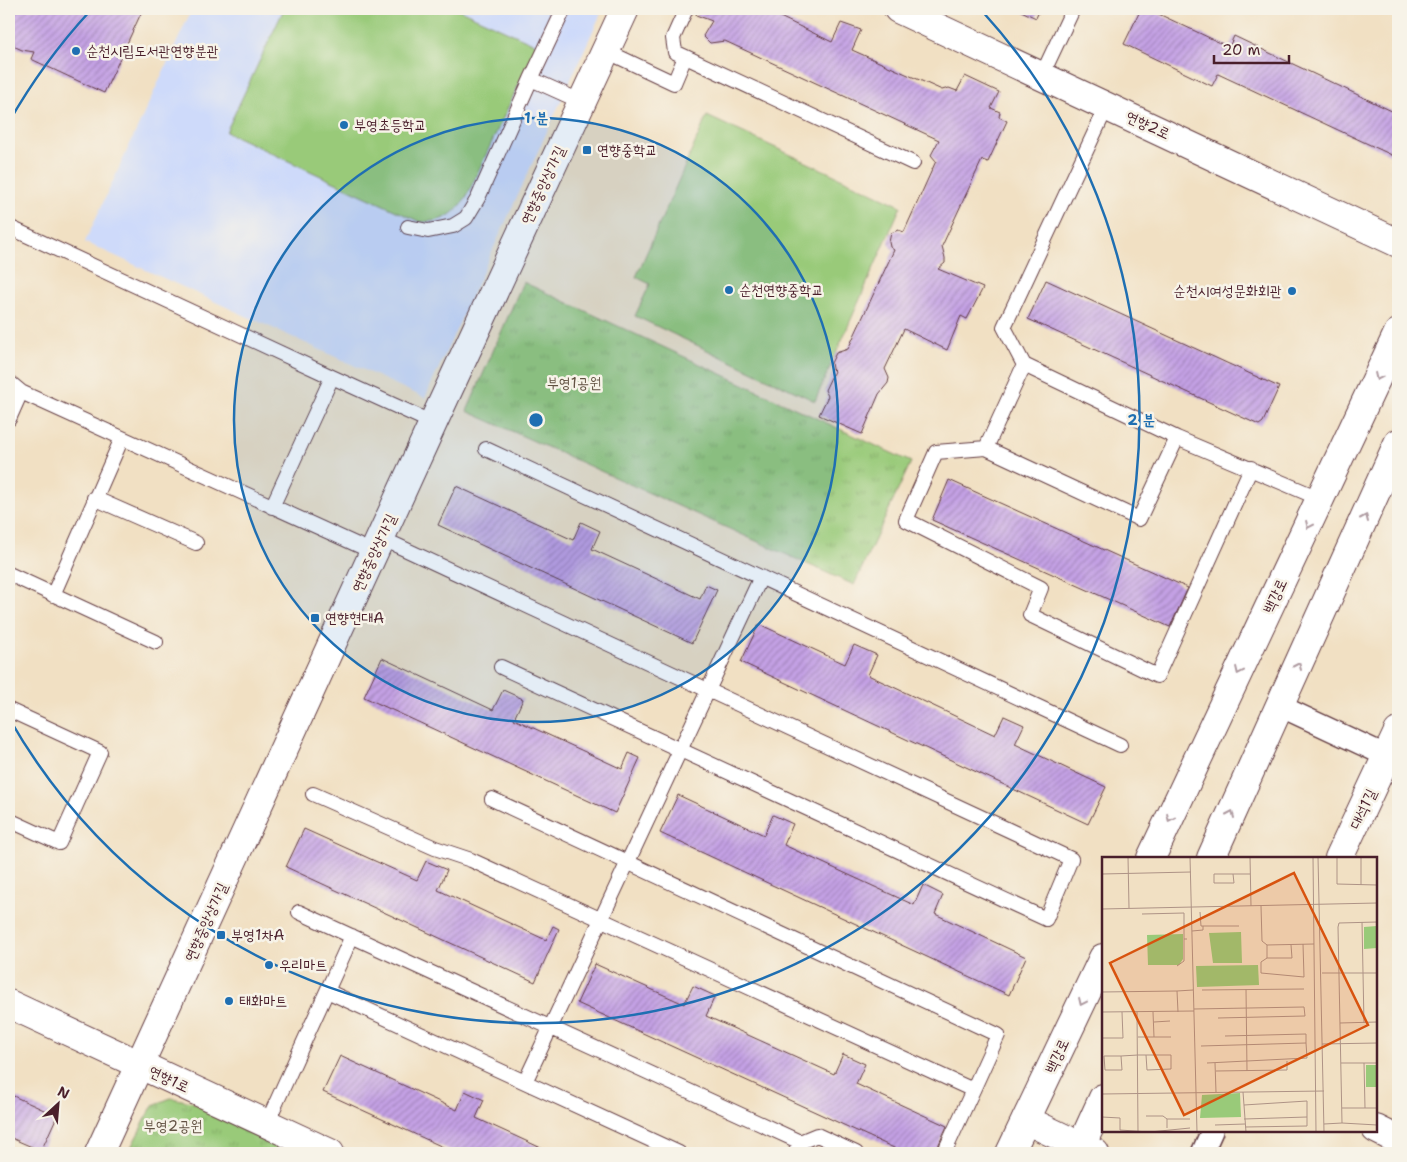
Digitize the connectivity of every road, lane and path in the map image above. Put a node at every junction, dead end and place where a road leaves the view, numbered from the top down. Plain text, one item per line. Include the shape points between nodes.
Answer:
1 (564, 9) edge
2 (625, 9) edge
3 (686, 9) edge
4 (898, 9) edge
5 (1073, 9) edge
6 (606, 51) junction
7 (686, 57) junction
8 (1042, 75) junction
9 (531, 79) junction
10 (582, 102) junction
11 (1107, 106) junction
12 (913, 162) dead end
13 (9, 227) edge
14 (408, 228) dead end
15 (1398, 242) edge
16 (1398, 333) edge
17 (1024, 365) junction
18 (332, 377) junction
19 (9, 382) edge
20 (21, 392) junction
21 (9, 420) edge
22 (433, 423) junction
23 (122, 438) junction
24 (1177, 438) junction
25 (1398, 443) edge
26 (986, 448) junction
27 (486, 449) dead end
28 (1250, 468) junction
29 (94, 498) junction
30 (1321, 498) junction
31 (272, 507) junction
32 (196, 543) dead end
33 (377, 545) junction
34 (9, 574) edge
35 (761, 576) junction
36 (53, 595) junction
37 (156, 642) dead end
38 (501, 667) dead end
39 (707, 690) junction
40 (1280, 706) junction
41 (9, 710) edge
42 (1120, 745) dead end
43 (679, 749) junction
44 (1395, 749) edge
45 (313, 794) dead end
46 (492, 799) dead end
47 (9, 820) edge
48 (1150, 857) edge
49 (1211, 857) edge
50 (1340, 857) edge
51 (627, 861) junction
52 (299, 912) dead end
53 (600, 918) junction
54 (352, 936) junction
55 (1102, 960) edge
56 (327, 991) junction
57 (9, 1004) edge
58 (550, 1028) junction
59 (140, 1065) junction
60 (525, 1082) junction
61 (973, 1090) junction
62 (1102, 1101) edge
63 (1026, 1120) junction
64 (267, 1123) junction
65 (1212, 1132) edge
66 (797, 1147) edge
67 (1085, 1151) edge
68 (99, 1153) edge
69 (330, 1153) edge
70 (679, 1153) edge
71 (856, 1153) edge
72 (944, 1153) edge
73 (1010, 1153) edge
74 (1202, 1153) edge

1 - 9 lane
2 - 6 street, 연향중앙상가길
3 - 7 lane via 673,38 675,52
4 - 8 street, 연향2로
5 - 8 lane
6 - 7 lane via 674,82
6 - 10 street, 연향중앙상가길
7 - 12 lane
8 - 11 street, 연향2로
9 - 10 lane
9 - 14 lane via 466,218 453,226 428,231
10 - 22 street, 연향중앙상가길
11 - 15 street, 연향2로
11 - 17 lane via 1004,327
13 - 18 lane
16 -> 30 street, 백강로
17 - 24 lane
17 - 26 lane
18 - 22 lane
18 - 31 lane
19 - 20 lane
20 - 21 lane
20 - 23 lane
22 - 33 street, 연향중앙상가길
23 - 29 lane
23 - 31 lane
24 - 26 lane via 1139,519
24 - 28 lane
40 -> 25 street
26 - 28 lane via 936,452 906,520 1041,588 1030,615 1157,676
27 - 35 lane
28 - 30 lane
29 - 32 lane
29 - 36 lane
30 -> 48 street, 백강로
31 - 33 lane
33 - 39 lane
33 - 59 street, 연향중앙상가길
34 - 36 lane
35 - 39 lane
35 - 42 lane
36 - 37 lane
38 - 43 lane
39 - 43 lane
39 - 43 lane via 1071,859 1046,919
40 - 44 street
49 -> 40 street
41 - 47 lane via 100,752 59,842
43 - 51 lane
44 - 50 street, 대석1길
45 - 53 lane
46 - 51 lane
51 - 53 lane
51 - 61 lane via 998,1034
52 - 54 lane
53 - 58 lane
53 - 61 lane
54 - 56 lane
54 - 58 lane
55 -> 63 street, 백강로
56 - 60 lane
56 - 64 lane
57 - 59 street, 연향1로
58 - 60 lane
58 - 66 lane
59 - 64 street, 연향1로
59 - 68 street, 연향중앙상가길
60 - 70 lane
61 - 72 lane
62 - 67 street
63 - 67 street
63 - 73 street, 백강로
64 - 69 street, 연향1로
65 - 74 street
66 - 71 lane via 817,1136

